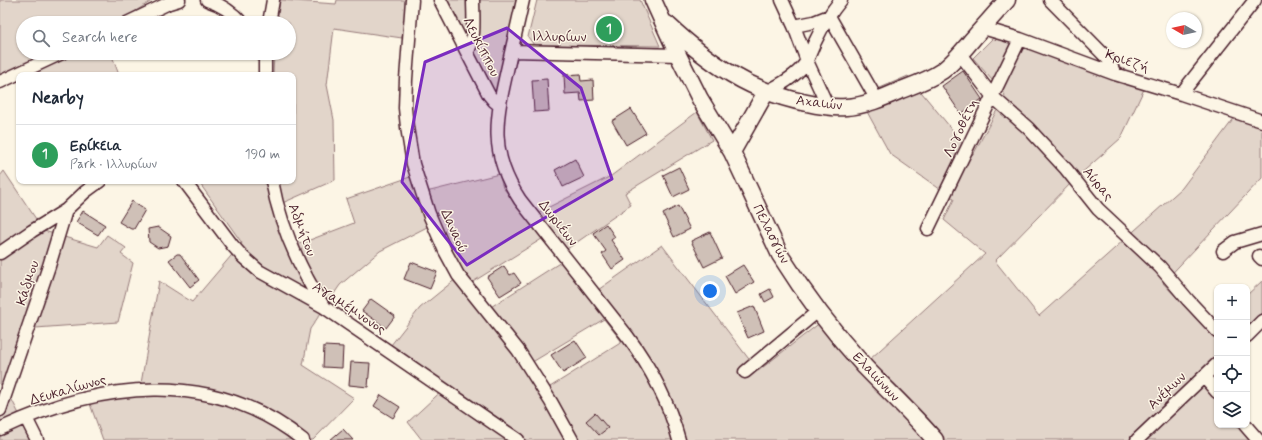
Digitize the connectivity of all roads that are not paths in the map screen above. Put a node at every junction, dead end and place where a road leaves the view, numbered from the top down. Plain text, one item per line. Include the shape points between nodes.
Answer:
1 (179, 0) edge
2 (207, 0) edge
3 (273, 0) edge
4 (412, 0) edge
5 (440, 0) edge
6 (473, 0) edge
7 (523, 0) edge
8 (653, 0) edge
9 (782, 0) edge
10 (841, 0) edge
11 (1007, 0) edge
12 (1050, 0) edge
13 (1255, 0) edge
14 (142, 16) edge
15 (234, 16) edge
16 (270, 16) edge
17 (829, 16) junction
18 (662, 18) junction
19 (794, 26) junction
20 (983, 28) junction
21 (1020, 39) junction
22 (512, 51) junction
23 (467, 52) junction
24 (960, 54) junction
25 (678, 55) junction
26 (47, 60) edge
27 (806, 61) junction
28 (21, 72) edge
29 (1115, 74) junction
30 (16, 75) edge
31 (0, 82) edge
32 (766, 92) junction
33 (1181, 94) junction
34 (992, 97) junction
35 (877, 100) junction
36 (499, 105) junction
37 (828, 106) junction
38 (1262, 121) edge
39 (732, 152) junction
40 (96, 184) edge
41 (186, 184) edge
42 (273, 184) edge
43 (66, 210) junction
44 (928, 229) dead end
45 (1262, 234) edge
46 (1223, 251) dead end
47 (0, 253) edge
48 (324, 307) junction
49 (818, 311) junction
50 (1262, 321) edge
51 (1214, 328) edge
52 (1250, 333) edge
53 (1214, 367) edge
54 (745, 372) dead end
55 (1204, 377) junction
56 (1214, 389) edge
57 (0, 410) edge
58 (26, 418) junction
59 (1248, 428) edge
60 (0, 429) edge
61 (36, 440) edge
62 (303, 440) edge
63 (518, 440) edge
64 (572, 440) edge
65 (679, 440) edge
66 (935, 440) edge
67 (1137, 440) edge
68 (1258, 440) edge

1 - 14 street
2 - 15 street
3 - 16 street
4 - 64 street, Δαναού via 406,79 406,127 413,164 429,214 458,275 518,350 544,389
5 - 23 street, Λευκίππου
6 - 23 street via 471,42
7 - 22 street, Δωριέων
8 - 18 main road, Αχαιών
9 - 19 street
10 - 17 street
11 - 20 main road, Αχαιών
12 - 29 street via 1108,59
13 - 33 street
17 - 19 street
17 - 27 street
17 - 35 street
18 - 25 main road, Πελασγών
18 - 32 main road, Αχαιών via 697,51 722,69
19 - 27 street
20 - 21 street, Κριεζή
20 - 24 main road, Αχαιών
21 - 29 street, Κριεζή
21 - 34 street, Λογοθέτη
22 - 25 street, Ιλλυρίων
22 - 36 street, Δωριέων
23 - 36 street, Λευκίππου via 489,95
24 - 34 street, Αύρας
24 - 35 main road, Αχαιών via 932,77
25 - 39 main road, Πελασγών via 700,99
26 - 28 street
27 - 32 street via 793,76
27 - 37 street
29 - 33 street, Κριεζή
30 - 31 street
32 - 37 main road, Αχαιών via 799,102
32 - 39 main road
33 - 38 street, Κριεζή
34 - 44 street, Λογοθέτη
34 - 51 street, Αύρας via 1028,128 1098,209 1160,267
35 - 37 main road, Αχαιών via 856,106
36 - 65 street, Δωριέων via 498,146 501,163 509,181 520,200 638,351 662,392
39 - 49 main road, Πελασγών via 780,255
40 - 43 street
41 - 48 street, Αγαμέμνονος via 249,263 265,275
42 - 48 street, Αδμήτου via 278,209 296,257
43 - 47 street
43 - 57 street, Κάδμου
45 - 46 street via 1235,242
48 - 63 street, Αγαμέμνονος
49 - 54 street
49 - 66 main road, Ελαιώνων via 865,366
50 - 52 street
53 - 55 street, Ανέμων
55 - 56 street
55 - 67 street, Ανέμων
58 - 60 street, Δευκαλίωνος
58 - 61 street
58 - 62 street, Δευκαλίωνος via 107,393 140,389 189,391 241,405 282,424
59 - 68 street

